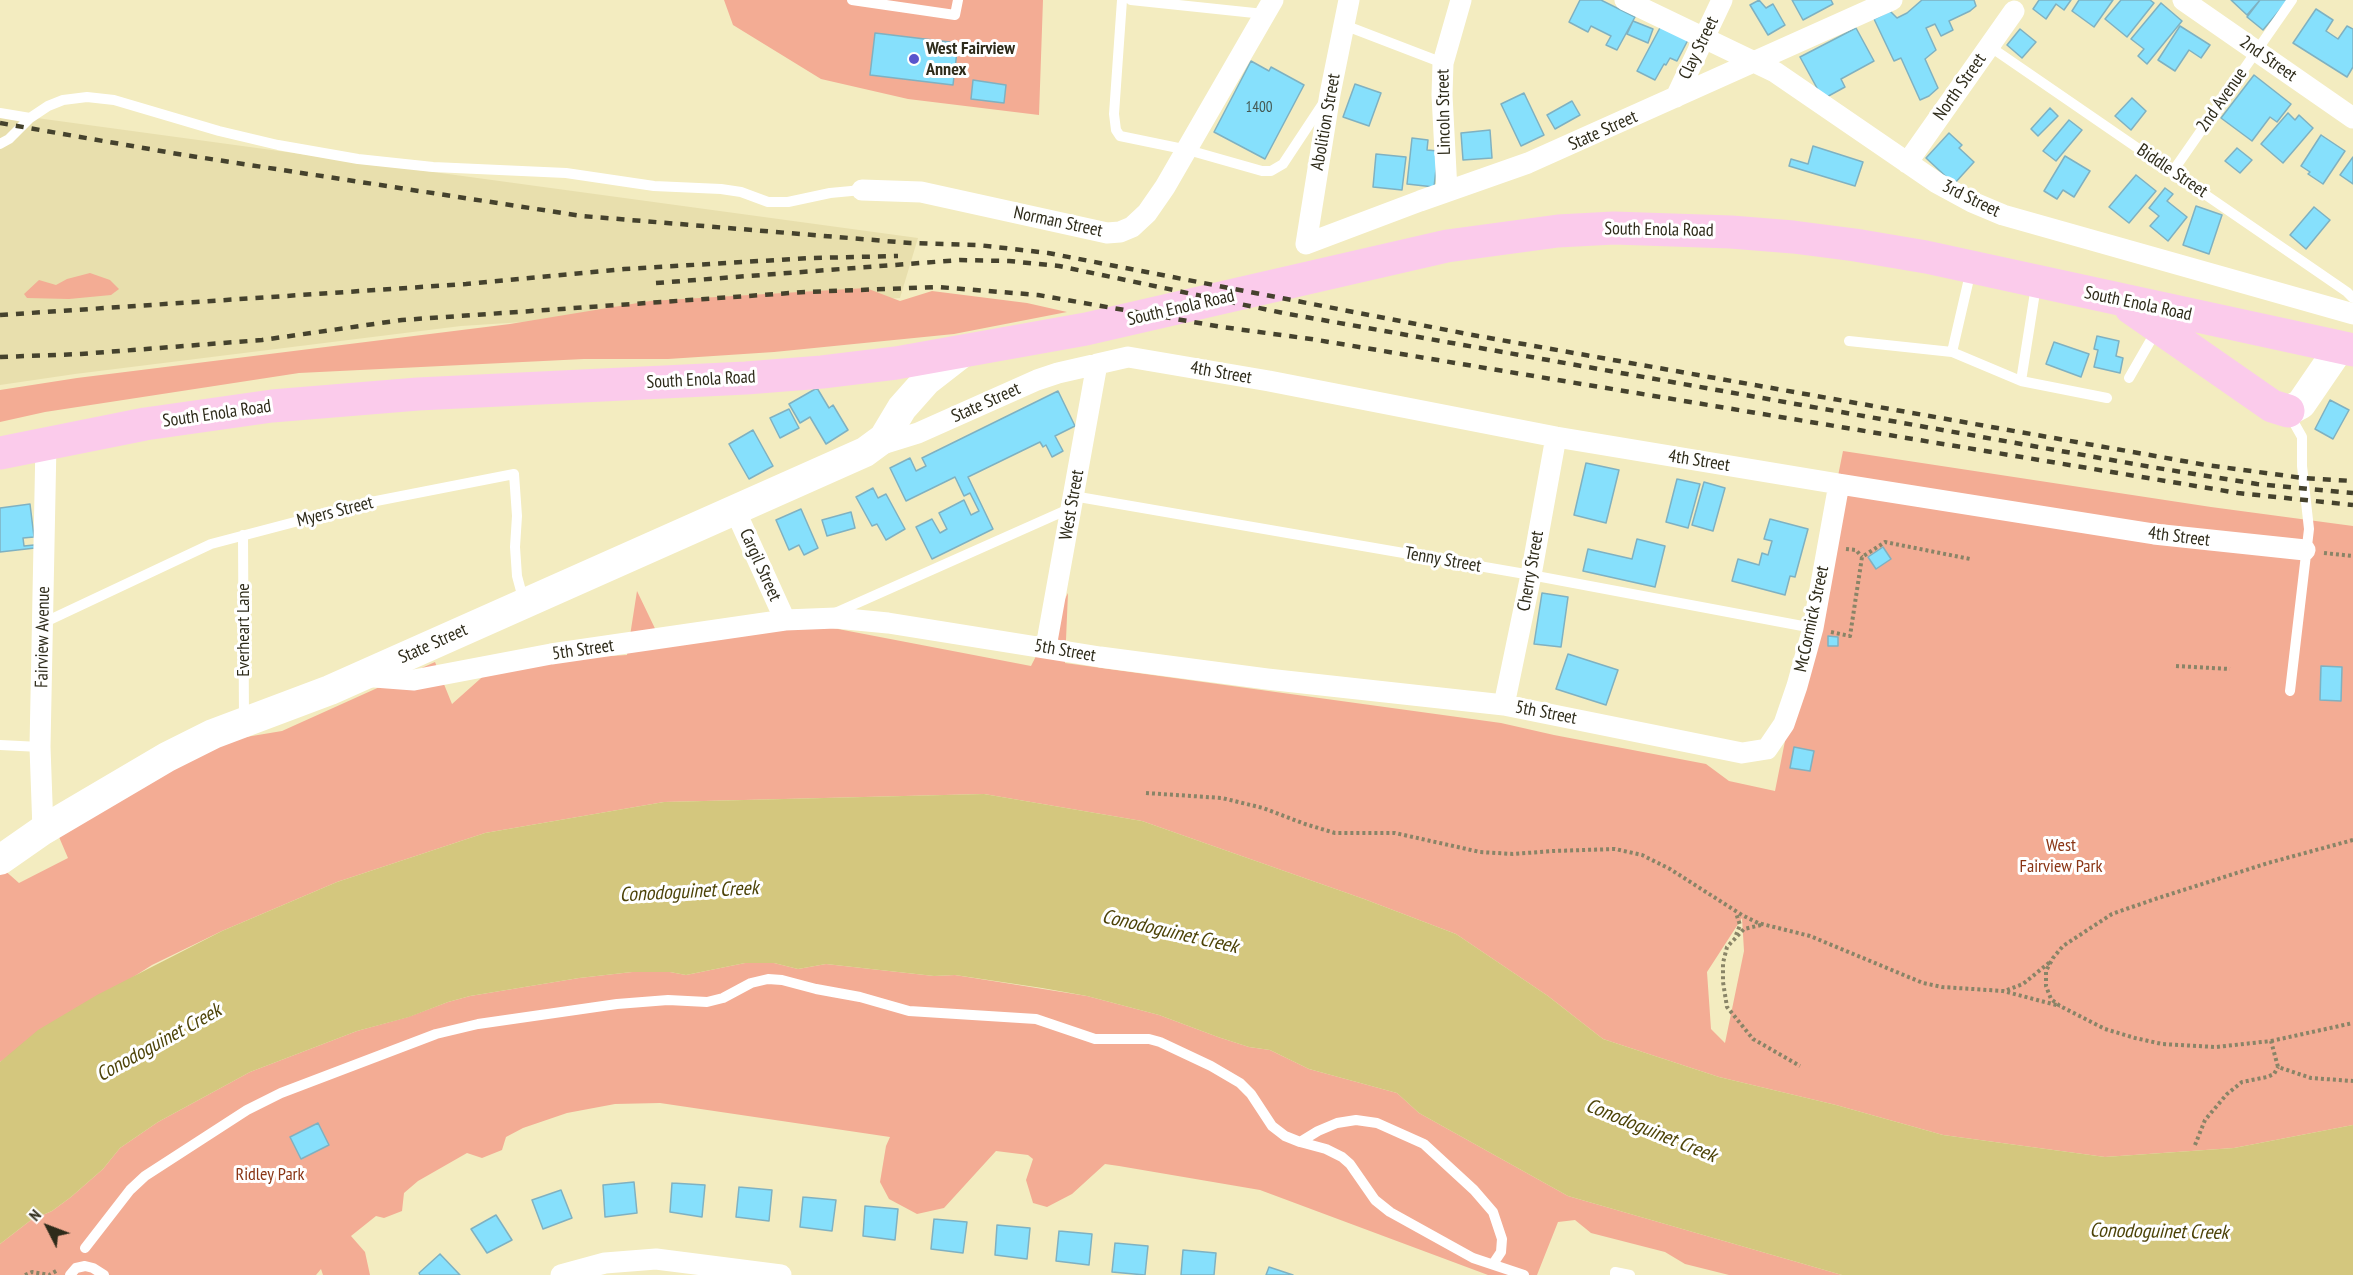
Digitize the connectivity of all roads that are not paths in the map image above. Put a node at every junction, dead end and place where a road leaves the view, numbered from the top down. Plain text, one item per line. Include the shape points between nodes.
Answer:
1 (852, 0) edge
2 (958, 0) edge
3 (1122, 0) edge
4 (1131, 0) edge
5 (1349, 0) edge
6 (1461, 0) edge
7 (1624, 0) edge
8 (1722, 0) edge
9 (1892, 0) edge
10 (2183, 0) edge
11 (2292, 0) edge
12 (1269, 7) edge
13 (2014, 11) dead end
14 (1344, 25) junction
15 (1705, 37) junction
16 (1989, 46) junction
17 (2257, 51) junction
18 (1755, 61) junction
19 (1443, 63) junction
20 (1330, 94) junction
21 (1676, 97) junction
22 (0, 113) edge
23 (30, 118) junction
24 (2353, 118) edge
25 (0, 144) edge
26 (1188, 150) junction
27 (1907, 163) junction
28 (2172, 171) junction
29 (862, 190) joint
30 (1447, 191) junction
31 (1306, 244) joint
32 (1972, 268) junction
33 (2037, 282) junction
34 (2353, 298) edge
35 (2120, 300) junction
36 (2353, 314) edge
37 (2158, 327) junction
38 (1849, 340) dead end
39 (2349, 342) edge
40 (1952, 352) junction
41 (962, 353) junction
42 (896, 363) junction
43 (1097, 364) junction
44 (2129, 378) dead end
45 (2021, 381) junction
46 (2108, 398) dead end
47 (2288, 411) junction
48 (883, 436) junction
49 (1556, 437) junction
50 (46, 443) junction
51 (0, 453) edge
52 (1839, 484) junction
53 (1072, 502) junction
54 (735, 510) junction
55 (243, 535) junction
56 (2305, 550) junction
57 (1531, 575) junction
58 (525, 603) junction
59 (823, 618) junction
60 (785, 620) junction
61 (43, 623) junction
62 (1813, 628) junction
63 (1046, 647) junction
64 (361, 676) junction
65 (2289, 690) dead end
66 (1504, 705) junction
67 (244, 724) junction
68 (0, 745) edge
69 (40, 747) junction
70 (1767, 749) joint
71 (43, 830) junction
72 (0, 860) edge
73 (1300, 1142) junction
74 (85, 1248) dead end
75 (1493, 1264) junction
76 (70, 1275) edge
77 (104, 1275) edge
78 (561, 1275) edge
79 (781, 1275) edge
80 (1524, 1275) edge
81 (1615, 1275) edge
82 (1630, 1275) edge

1 - 2 lane via 955,15
3 - 26 lane via 1116,130 1120,136
4 - 12 lane
5 - 14 street, Abolition Street
6 - 19 street, Lincoln Street
7 - 15 street, 3rd Street
8 - 15 street, Clay Street
9 - 18 street, State Street
10 - 17 street, 2nd Street
11 - 17 lane, 2nd Avenue
12 - 26 street, Norman Street
13 - 16 street, North Street
14 - 19 lane
14 - 20 street, Abolition Street
15 - 18 street, 3rd Street
15 - 21 street, Clay Street
16 - 27 street, North Street
16 - 28 lane, Biddle Street
17 - 24 street, 2nd Street
17 - 28 lane, 2nd Avenue
18 - 21 street, State Street
18 - 27 street, 3rd Street
19 - 30 street, Lincoln Street
20 - 26 lane via 1283,164 1271,171
20 - 31 street, Abolition Street
21 - 30 street, State Street via 1528,163
22 - 23 lane
23 - 25 lane
23 - 29 lane via 63,100 114,99 219,131 358,159 566,173 654,186 721,189 768,202
26 - 29 street, Norman Street via 1147,213 1120,232 1107,233 921,192
27 - 36 street, 3rd Street via 1972,202 2003,215
28 - 34 lane, Biddle Street
30 - 31 street, State Street
32 - 33 main road, South Enola Road
32 - 40 lane
32 - 41 main road, South Enola Road via 1793,237 1614,228 1558,231 1447,246 1086,329
33 - 35 main road, South Enola Road
33 - 45 lane
35 - 37 main road
35 - 39 main road, South Enola Road
37 - 44 lane
37 - 47 main road via 2272,406
38 - 40 lane
39 - 47 main road via 2301,404
40 - 45 lane
41 - 42 main road, South Enola Road
41 - 48 main road via 926,381
42 - 48 main road
42 - 50 main road, South Enola Road via 746,378 418,394 272,406
43 - 48 street, State Street via 1036,380 918,433
43 - 49 street, 4th Street via 1137,358
43 - 53 street, West Street
45 - 46 lane
47 - 56 lane via 2302,437 2308,529
48 - 54 main road, State Street
49 - 52 street, 4th Street
49 - 57 street, Cherry Street
50 - 51 main road, South Enola Road
50 - 61 street, Fairview Avenue
52 - 56 street, 4th Street via 2154,534
52 - 62 street, McCormick Street
53 - 57 lane, Tenny Street
53 - 59 lane
53 - 63 street, West Street
54 - 58 main road, State Street
54 - 60 street, Cargil Street
55 - 58 lane, Myers Street via 371,502 514,474 515,547
55 - 61 lane, Myers Street via 211,544
55 - 67 lane, Everheart Lane
56 - 65 lane
57 - 62 lane, Tenny Street
57 - 66 street, Cherry Street
58 - 64 main road, State Street
59 - 60 street, 5th Street
59 - 63 street, 5th Street via 888,623
60 - 64 street, 5th Street via 551,654 414,680
61 - 69 street, Fairview Avenue
62 - 70 street, McCormick Street via 1784,724
63 - 66 street, 5th Street via 1268,679
64 - 67 main road, State Street
66 - 70 street, 5th Street via 1742,753
67 - 71 main road, State Street via 213,734 167,757
68 - 69 lane
69 - 71 street, Fairview Avenue
71 - 72 main road, State Street
73 - 74 lane via 1272,1126 1240,1083 1160,1042 1095,1039 1036,1018 909,1011 768,979 707,1002 617,1004 478,1024 436,1034 280,1093 145,1176
73 - 75 lane via 1326,1149 1350,1164 1375,1200 1390,1212 1473,1258
73 - 75 lane via 1337,1123 1356,1120 1377,1123 1424,1144 1493,1212 1502,1239 1501,1252
75 - 80 lane
76 - 77 lane via 85,1266
78 - 79 street via 605,1263 656,1259
81 - 82 lane

